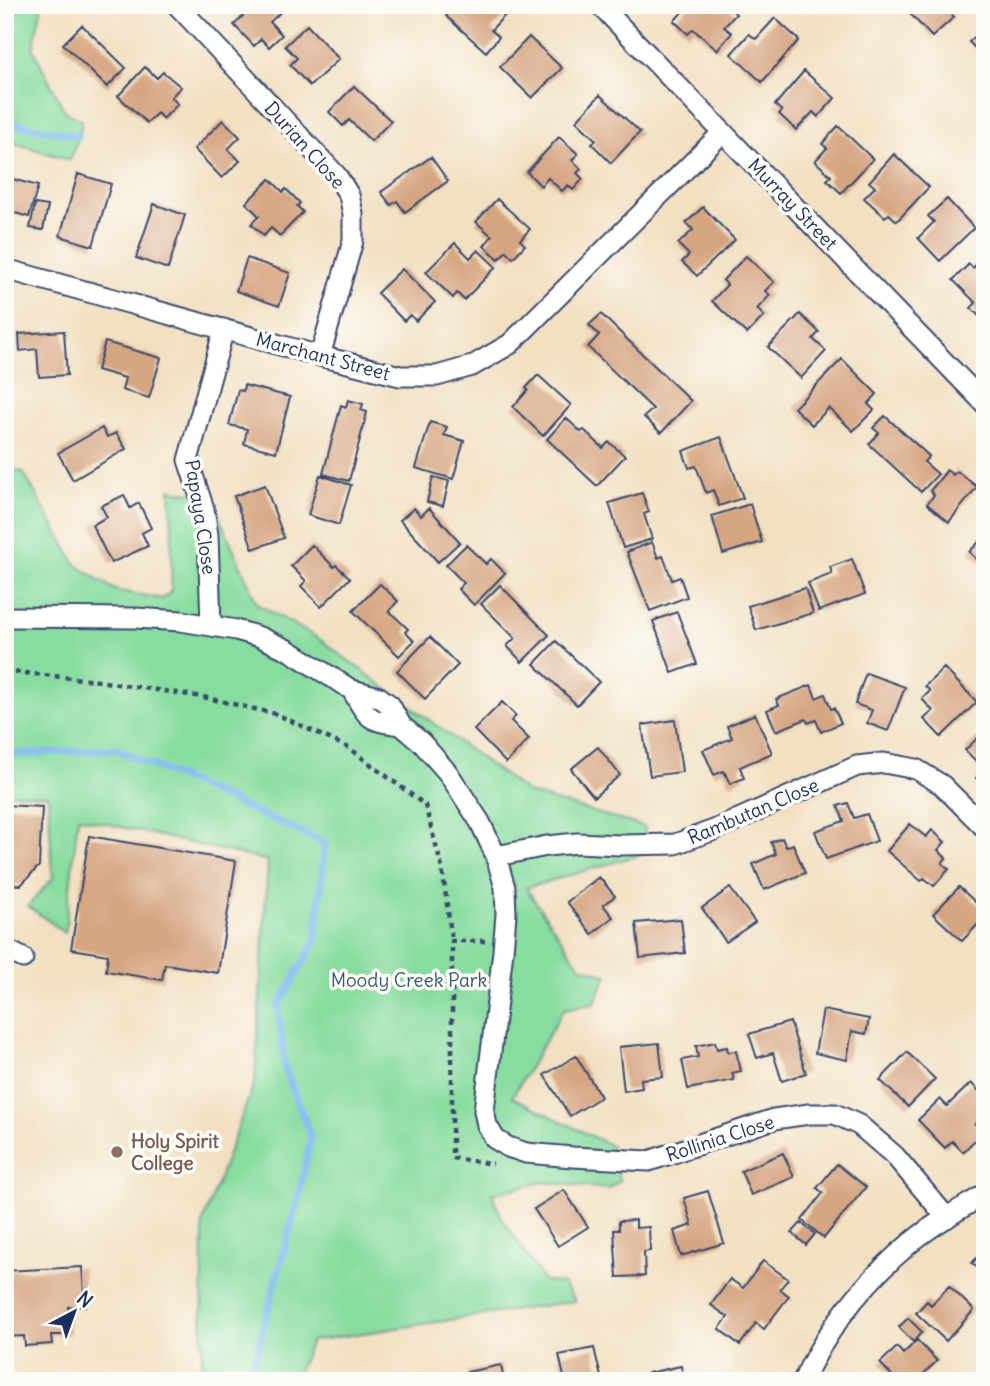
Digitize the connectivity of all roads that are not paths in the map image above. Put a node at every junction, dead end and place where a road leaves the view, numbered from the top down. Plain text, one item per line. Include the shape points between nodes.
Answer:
1 (177, 5) edge
2 (600, 5) edge
3 (723, 132) junction
4 (5, 269) edge
5 (224, 329) junction
6 (320, 356) junction
7 (985, 404) edge
8 (5, 617) edge
9 (211, 625) junction
10 (985, 828) edge
11 (496, 856) junction
12 (985, 1194) edge
13 (947, 1218) junction
14 (803, 1381) edge

1 - 6 street, Durian Close via 337,176 349,195 353,241
2 - 3 street, Murray Street
3 - 6 street, Marchant Street via 510,344 472,366 437,376 400,376
3 - 7 street, Murray Street
4 - 5 street, Marchant Street
5 - 6 street, Marchant Street
5 - 9 street, Papaya Close via 188,460 208,535
8 - 9 street via 136,618
9 - 11 street via 260,637 352,690 390,705 401,724 448,773
10 - 11 street, Rambutan Close via 942,785 916,769 884,763 857,766 675,844 577,843
11 - 13 street, Rollinia Close via 506,914 484,1111 495,1139 526,1153 649,1161 774,1119 835,1114 859,1125 895,1156
12 - 13 street
13 - 14 street via 909,1244 853,1300

